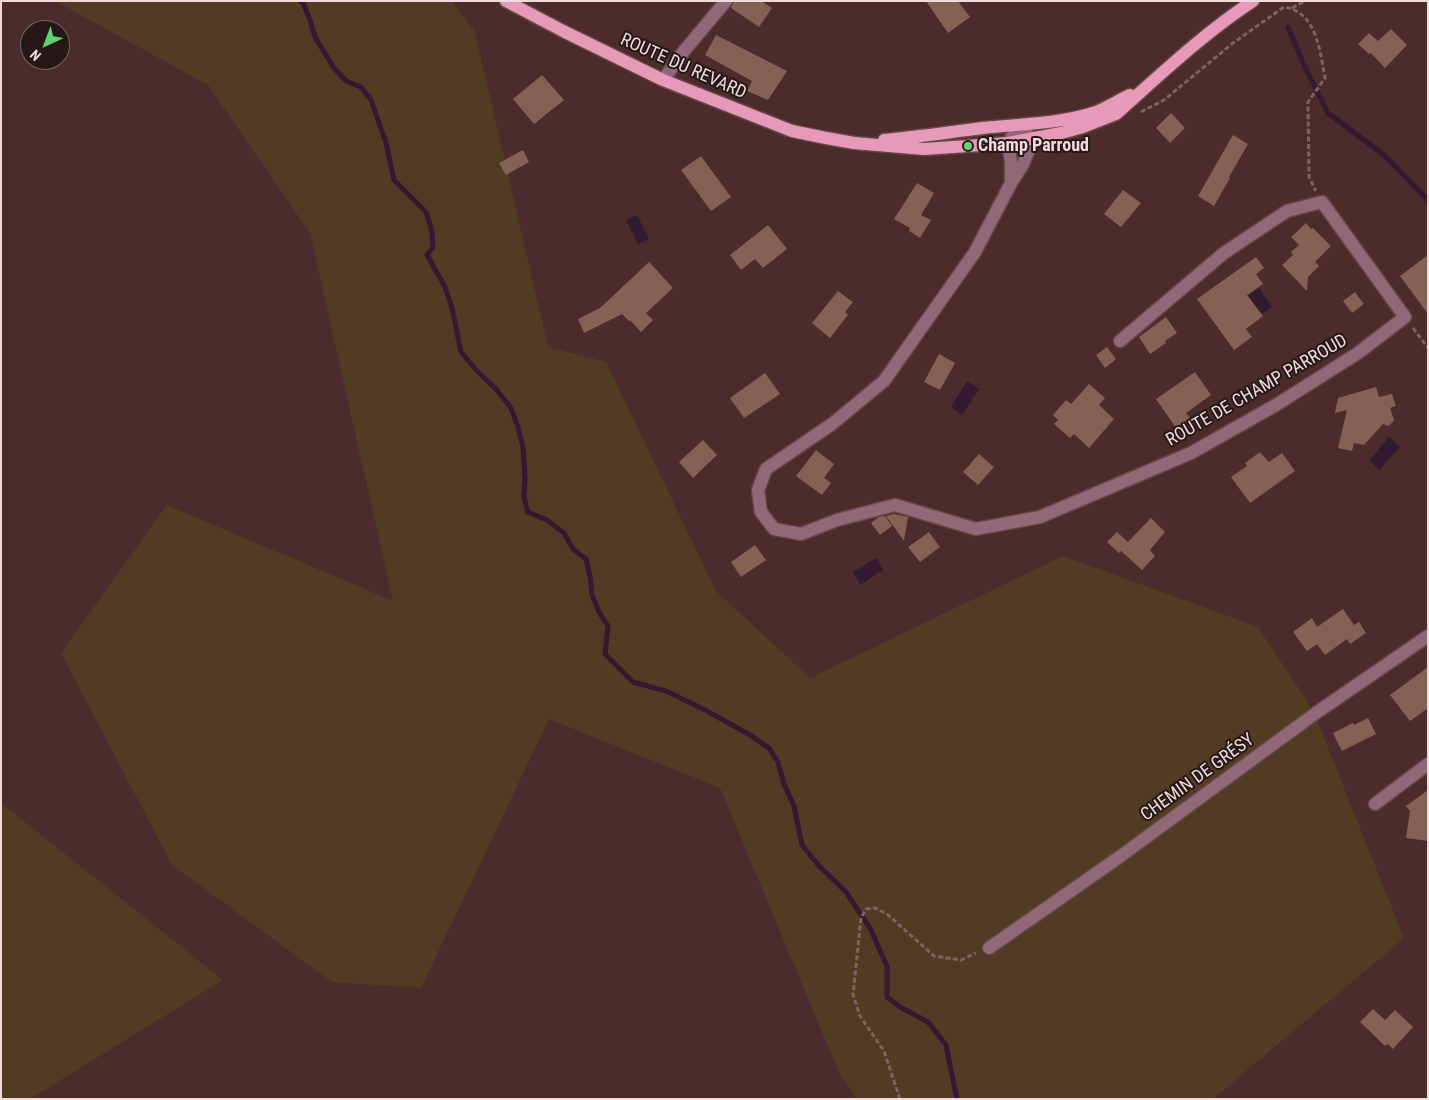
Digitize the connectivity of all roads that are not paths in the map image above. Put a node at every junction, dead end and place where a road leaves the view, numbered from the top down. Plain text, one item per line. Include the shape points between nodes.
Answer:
1 (506, 1) edge
2 (726, 1) edge
3 (1253, 1) edge
4 (663, 80) junction
5 (1146, 88) junction
6 (1020, 125) junction
7 (1031, 139) junction
8 (854, 143) junction
9 (1008, 143) junction
10 (1011, 183) junction
11 (1120, 341) dead end
12 (1428, 636) edge
13 (1428, 764) edge
14 (1375, 804) dead end
15 (989, 948) road end

1 - 4 main road, ROUTE DU REVARD
2 - 4 street
3 - 5 main road, ROUTE DU REVARD
4 - 8 main road, ROUTE DU REVARD via 792,131
5 - 6 main road, ROUTE DU REVARD via 1079,117
5 - 7 main road, ROUTE DU REVARD via 1116,114 1101,121 1061,134
6 - 7 street
6 - 8 main road, ROUTE DU REVARD
6 - 9 street
7 - 9 main road, ROUTE DU REVARD
7 - 10 street, ROUTE DE CHAMP PARROUD via 1022,166
8 - 9 main road, ROUTE DU REVARD via 924,149
9 - 10 street, ROUTE DE CHAMP PARROUD
10 - 11 street, ROUTE DE CHAMP PARROUD via 975,252 884,381 832,424 766,469 758,490 761,512 774,528 801,534 837,520 895,505 976,529 1040,517 1191,453 1358,353 1405,317 1322,202 1287,210 1224,253
12 - 15 street, CHEMIN DE GRÉSY
13 - 14 street

